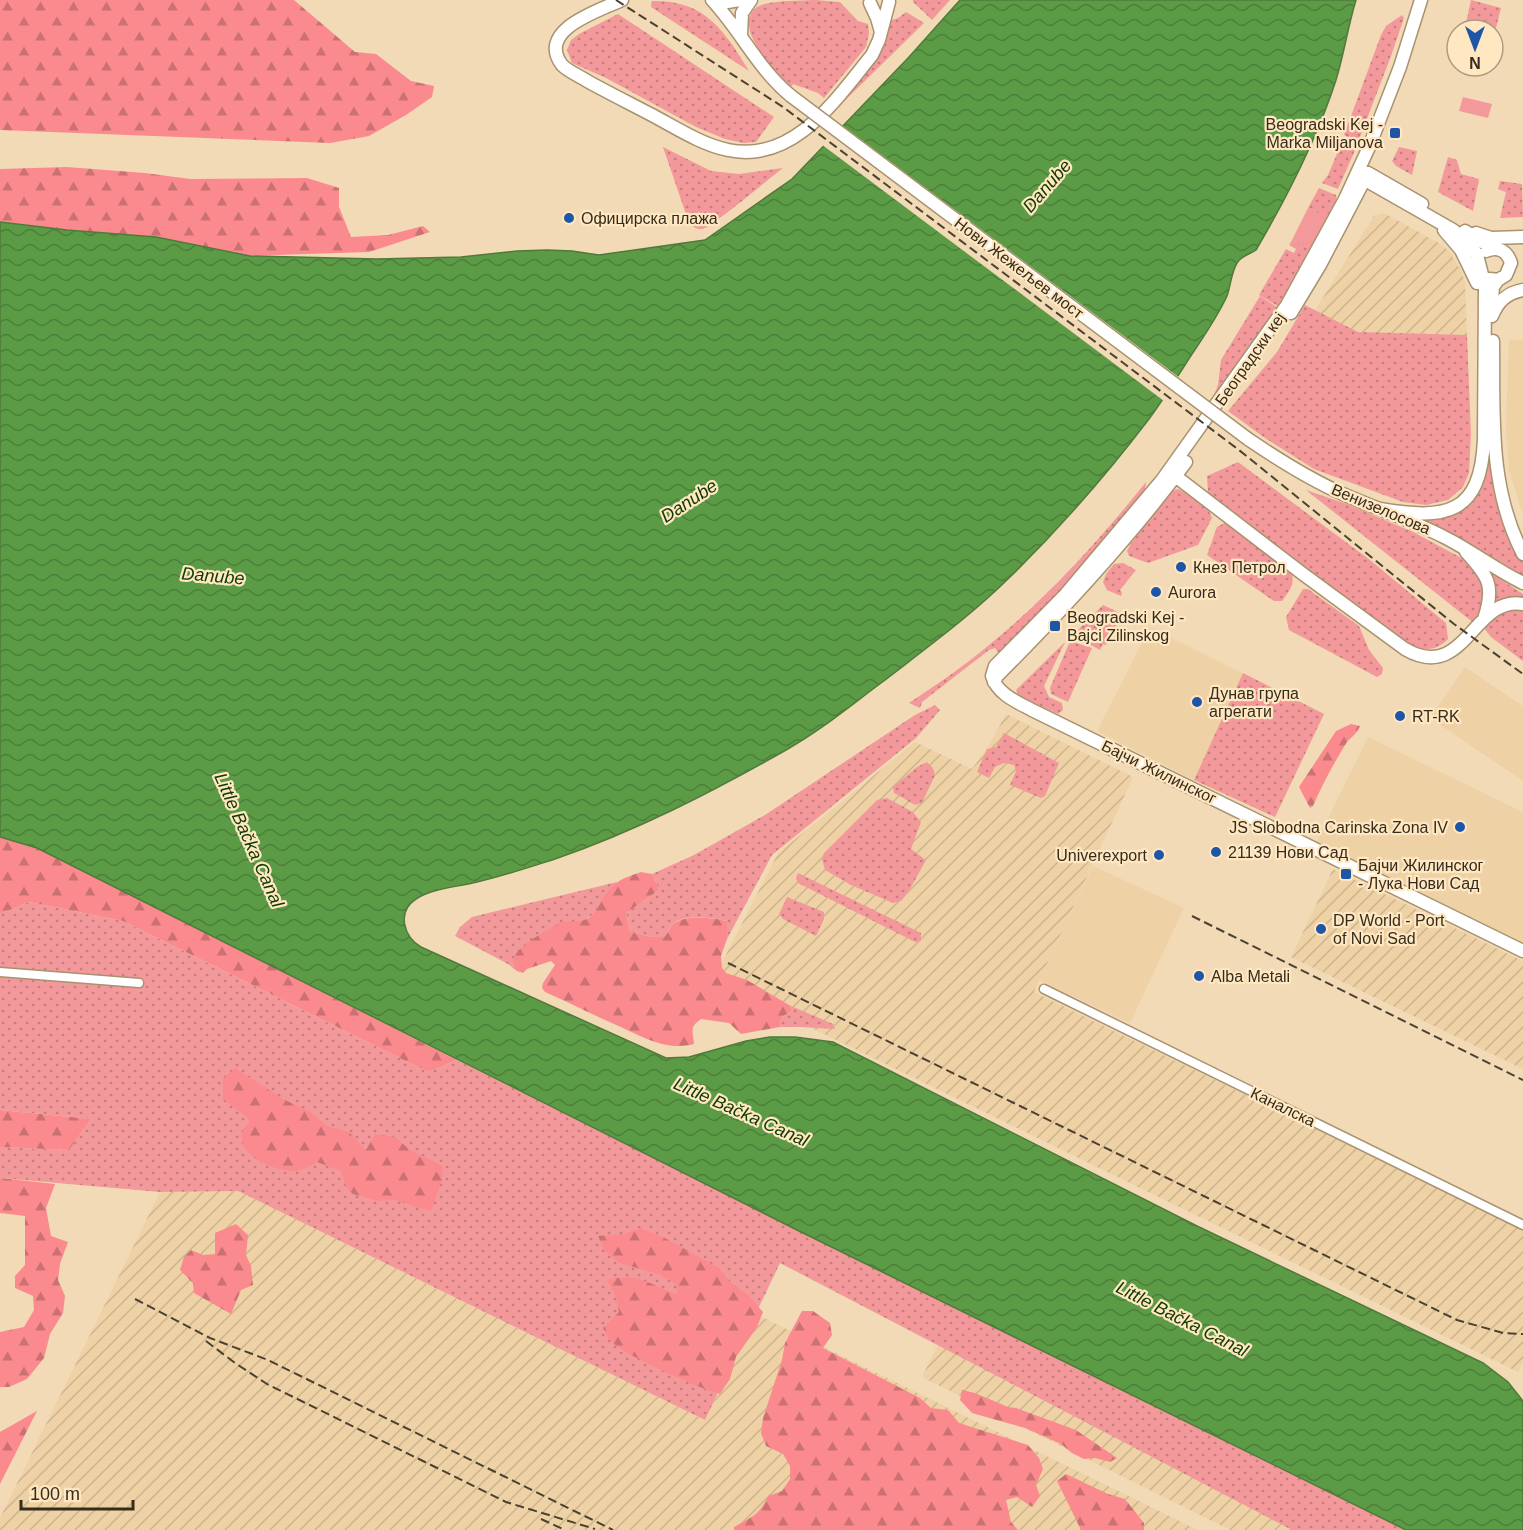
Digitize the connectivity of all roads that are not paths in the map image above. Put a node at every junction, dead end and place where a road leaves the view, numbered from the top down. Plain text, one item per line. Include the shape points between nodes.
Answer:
1 (621, 0) edge
2 (700, 0) edge
3 (740, 0) edge
4 (751, 0) edge
5 (1421, 0) edge
6 (713, 1) edge
7 (891, 1) edge
8 (867, 2) edge
9 (724, 14) junction
10 (881, 34) junction
11 (741, 36) junction
12 (1363, 176) junction
13 (1429, 217) junction
14 (1458, 225) junction
15 (1523, 239) edge
16 (1494, 248) junction
17 (1510, 259) junction
18 (1480, 268) junction
19 (1498, 280) junction
20 (1523, 290) edge
21 (1492, 316) junction
22 (1485, 331) junction
23 (1248, 439) joint
24 (1172, 473) junction
25 (1380, 509) junction
26 (1460, 545) junction
27 (1523, 554) edge
28 (1520, 583) edge
29 (1523, 603) edge
30 (1483, 620) junction
31 (996, 673) joint
32 (1523, 951) edge
33 (0, 972) edge
34 (139, 983) dead end
35 (1044, 989) dead end
36 (1523, 1225) edge

1 - 10 main road via 562,32 556,44 557,59 566,69 601,88 706,143 730,151 772,148 806,130 872,55
2 - 9 main road
3 - 6 main road
4 - 11 main road via 742,13
5 - 12 main road, Београдски кеј
6 - 9 main road, Нови Жежељев мост
7 - 8 main road via 880,5
7 - 10 main road
8 - 10 main road
9 - 11 main road, Нови Жежељев мост
11 - 23 main road, Нови Жежељев мост, bridge via 766,73 791,96
12 - 13 main road
12 - 14 main road
12 - 24 main road, Београдски кеј via 1287,306
13 - 18 main road via 1464,237
13 - 22 main road via 1455,242 1473,272
14 - 15 main road via 1491,238
14 - 16 main road
15 - 16 main road
15 - 17 main road
16 - 17 main road
16 - 18 main road via 1483,254
17 - 19 main road via 1509,271
18 - 19 main road via 1489,279
18 - 22 main road via 1485,286
19 - 21 main road via 1493,287
20 - 21 main road via 1502,299
21 - 27 main road via 1495,462 1506,514
22 - 25 main road via 1483,458 1478,481 1458,504 1437,514
23 - 25 main road, Венизелосова via 1306,476
24 - 30 main road via 1411,652 1432,657 1452,651
24 - 31 main road, Београдски кеј
25 - 26 main road, Венизелосова
26 - 28 main road, Венизелосова
26 - 30 main road via 1484,572 1490,586
29 - 30 main road via 1504,604
31 - 32 main road, Бајчи Жилинског via 1012,700
33 - 34 street
35 - 36 street, Каналска

